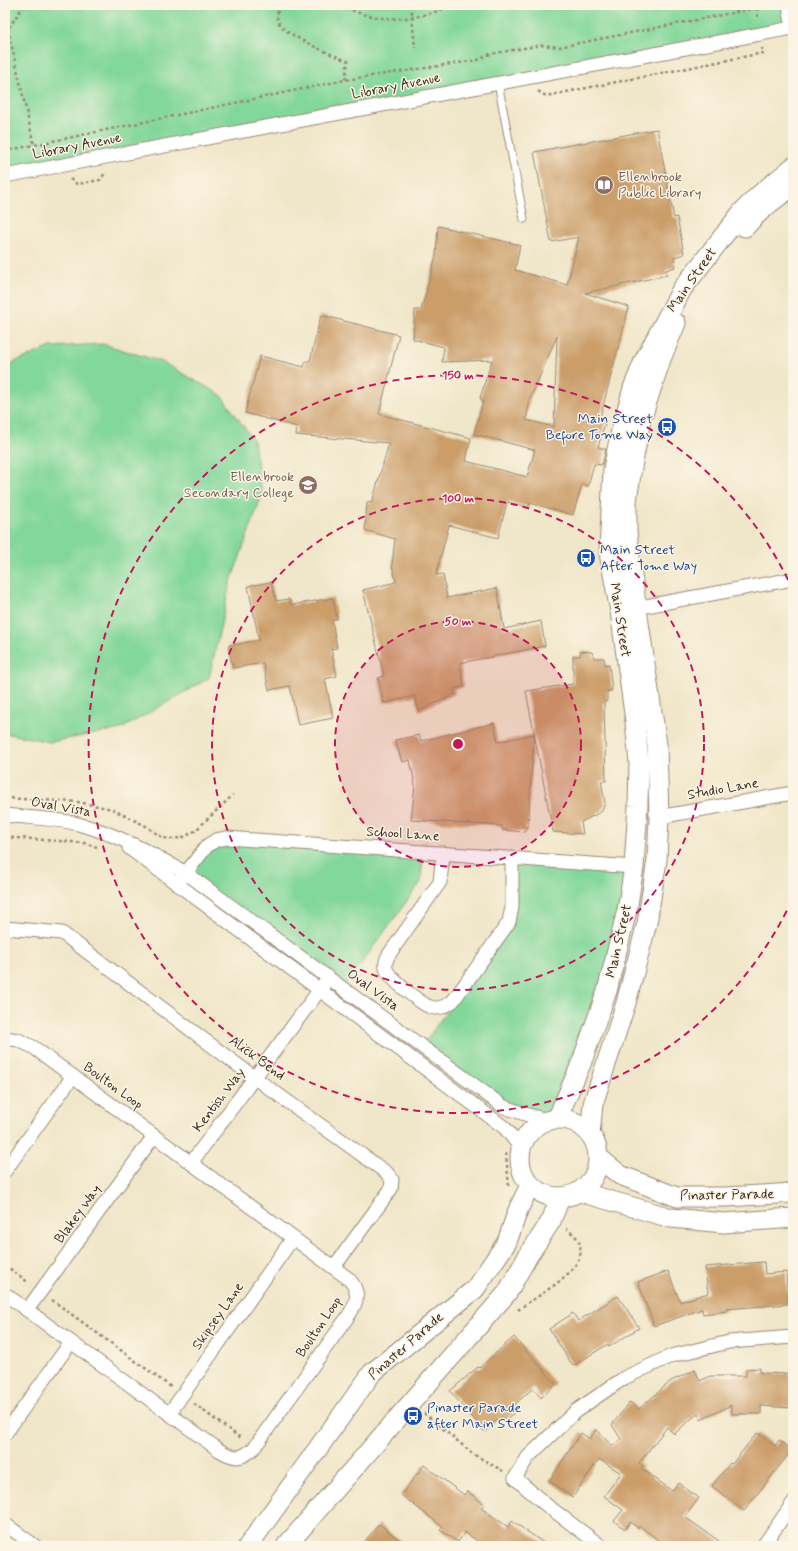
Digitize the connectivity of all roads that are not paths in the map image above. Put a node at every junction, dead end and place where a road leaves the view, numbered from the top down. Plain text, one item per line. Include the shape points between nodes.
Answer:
1 (789, 5) edge
2 (793, 29) edge
3 (498, 82) junction
4 (793, 167) edge
5 (5, 176) edge
6 (793, 186) edge
7 (524, 219) dead end
8 (793, 579) edge
9 (629, 609) junction
10 (793, 793) edge
11 (5, 815) edge
12 (659, 817) junction
13 (111, 835) junction
14 (443, 853) junction
15 (512, 858) junction
16 (634, 867) junction
17 (186, 873) junction
18 (177, 884) junction
19 (5, 928) edge
20 (329, 978) junction
21 (320, 991) junction
22 (5, 1038) edge
23 (73, 1076) junction
24 (255, 1078) junction
25 (553, 1120) junction
26 (590, 1134) junction
27 (154, 1136) junction
28 (521, 1148) junction
29 (599, 1158) junction
30 (192, 1164) junction
31 (5, 1171) edge
32 (530, 1185) junction
33 (580, 1192) junction
34 (793, 1193) edge
35 (560, 1198) junction
36 (793, 1218) edge
37 (293, 1238) junction
38 (334, 1267) junction
39 (5, 1294) edge
40 (27, 1310) junction
41 (793, 1336) edge
42 (71, 1342) junction
43 (169, 1414) junction
44 (7, 1426) edge
45 (793, 1503) edge
46 (5, 1524) edge
47 (35, 1546) edge
48 (248, 1546) edge
49 (286, 1546) edge
50 (602, 1546) edge
51 (763, 1546) edge

1 - 2 street
2 - 3 street, Library Avenue
3 - 5 street, Library Avenue
3 - 7 lane
4 - 9 main road, Main Street via 742,212 684,286 657,333 633,388 613,469 609,553
6 - 9 main road, Main Street via 754,218 727,246 685,307 661,359 641,420 627,502
8 - 9 street
9 - 12 main road, Main Street via 658,745
9 - 16 main road, Main Street via 639,763
10 - 12 street, Studio Lane
11 - 13 street, Oval Vista via 77,824
12 - 26 main road, Main Street via 657,860 646,922 626,1003 593,1104
13 - 17 street, Oval Vista via 148,851
13 - 18 street, Oval Vista
14 - 15 street, School Lane
14 - 15 street via 440,882 386,960 388,974 394,981 429,1006 437,1008 445,1007 453,1001 509,922 512,906
14 - 17 street, School Lane via 227,838 216,840 207,846
15 - 16 street, School Lane
16 - 25 main road, Main Street via 627,910 607,991 581,1064
17 - 18 street
17 - 20 street, Oval Vista
18 - 21 street, Oval Vista
19 - 24 street, Alick Bend via 62,933
20 - 21 street, Kentish Way
20 - 25 street, Oval Vista via 504,1106 528,1115
21 - 24 street, Kentish Way
21 - 28 street, Oval Vista via 504,1128
22 - 23 street, Boulton Loop via 18,1040 33,1047
23 - 27 street, Boulton Loop
23 - 31 street
24 - 30 street, Kentish Way
24 - 38 street, Alick Bend via 387,1173 392,1180 391,1190 386,1198
25 - 26 main road via 569,1120 581,1125
25 - 28 main road via 531,1130
26 - 29 main road
27 - 30 street, Boulton Loop
27 - 40 street, Blakey Way
28 - 32 main road via 519,1161
29 - 33 main road via 597,1171 590,1183
29 - 34 main road, Pinaster Parade via 620,1175 677,1196 726,1197
30 - 37 street, Boulton Loop
32 - 35 main road via 538,1192
32 - 48 main road, Pinaster Parade via 507,1242 475,1289 372,1373
33 - 35 main road
33 - 36 main road, Pinaster Parade via 671,1218 724,1223
35 - 49 main road via 551,1221 507,1293
37 - 38 street, Boulton Loop
37 - 43 street, Skipsey Lane
38 - 43 street, Boulton Loop via 356,1287 355,1306 254,1448 237,1458 228,1455
39 - 40 street, Boulton Loop
40 - 42 street, Boulton Loop
41 - 50 street via 729,1342 671,1356 624,1378 576,1411 528,1457 515,1478 545,1504
42 - 43 street, Boulton Loop
42 - 44 street
45 - 51 street
46 - 47 street

